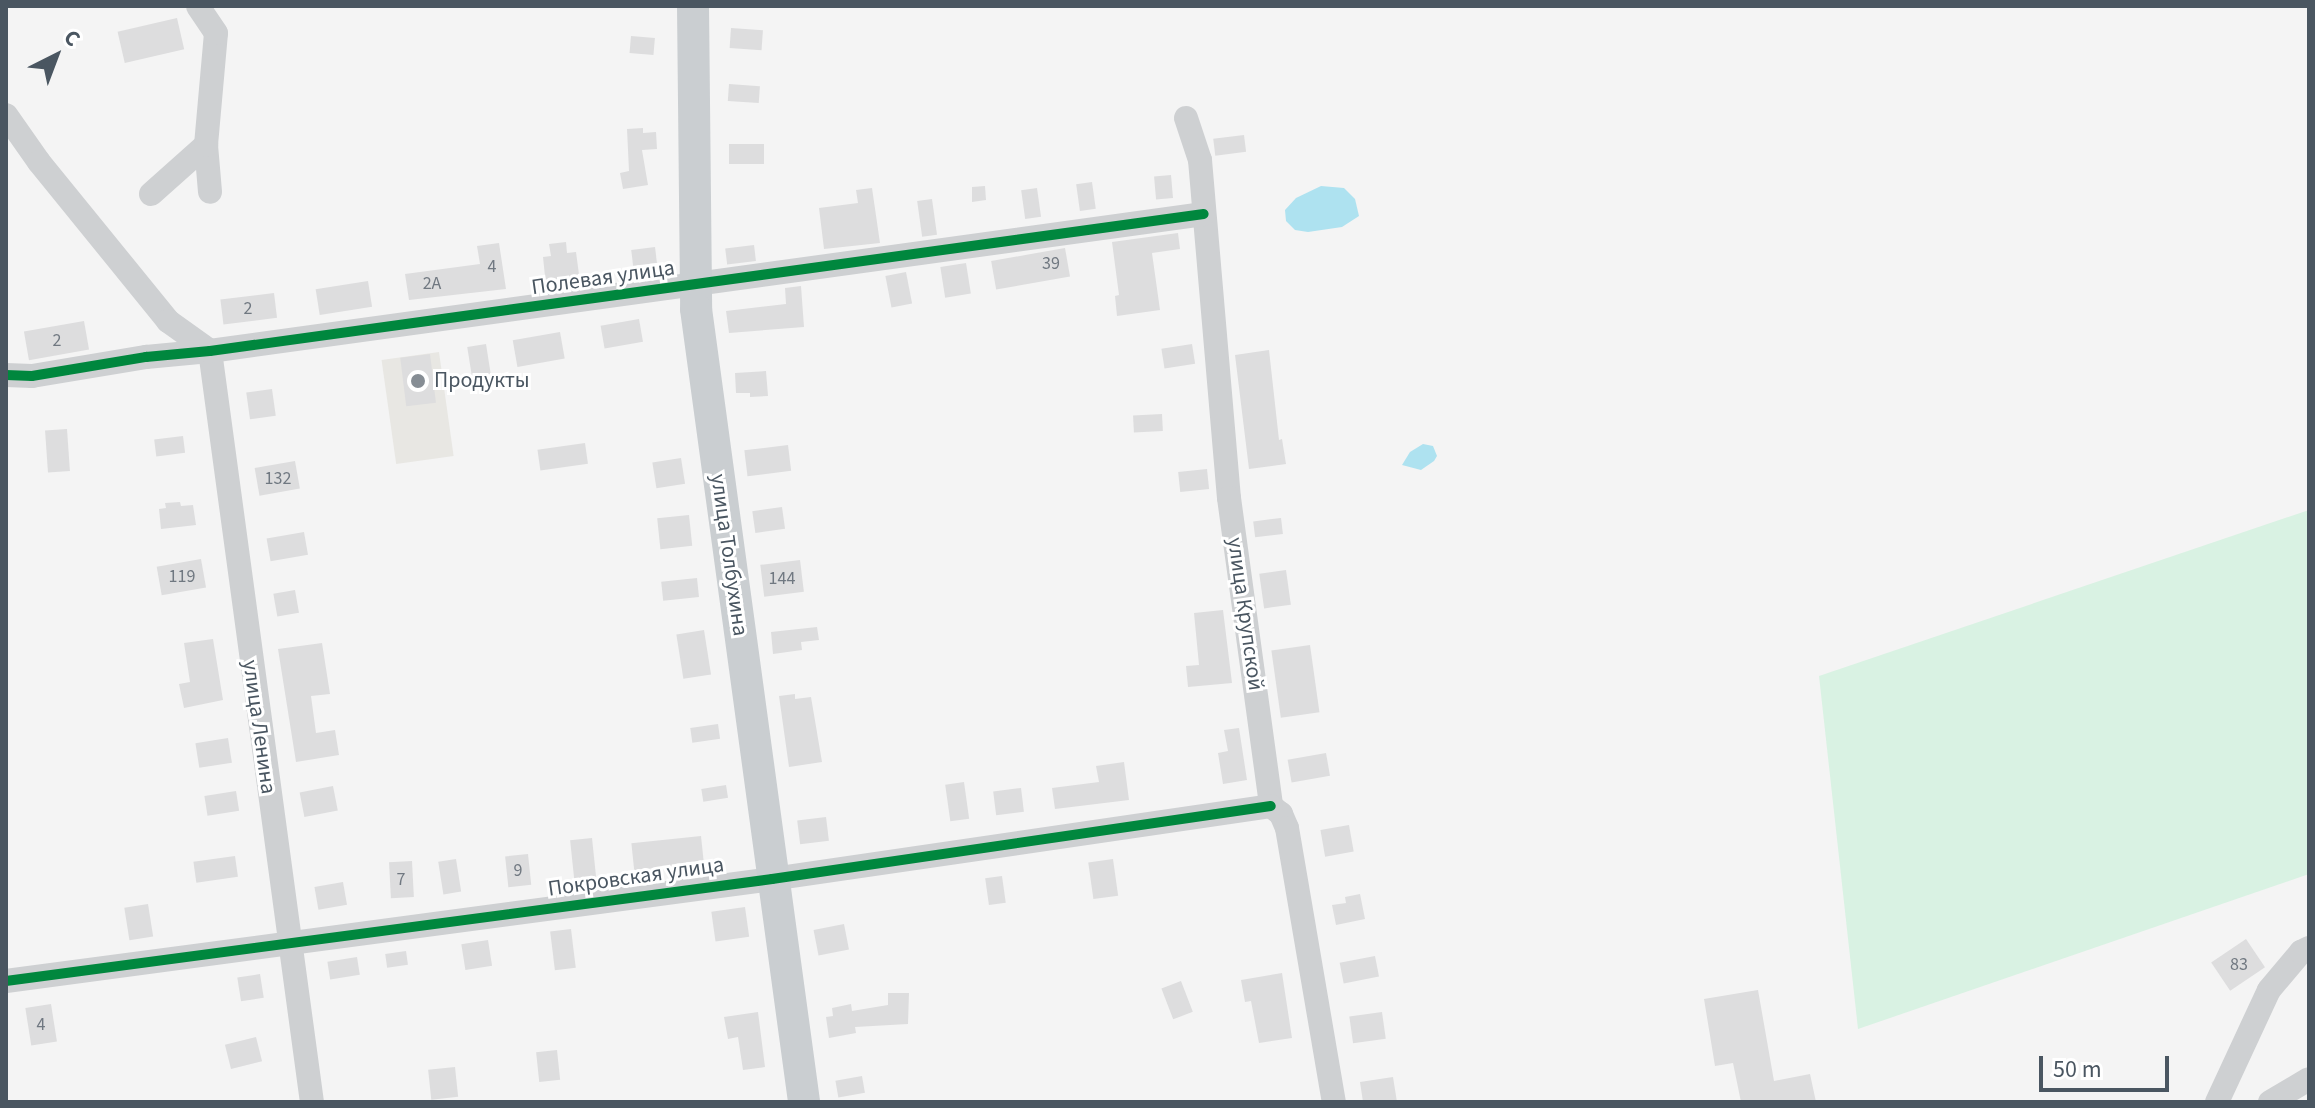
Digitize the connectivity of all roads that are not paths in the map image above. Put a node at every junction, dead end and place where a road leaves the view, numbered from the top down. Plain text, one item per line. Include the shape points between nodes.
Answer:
1 (198, 6) edge
2 (693, 6) edge
3 (6, 115) edge
4 (1186, 118) dead end
5 (206, 145) junction
6 (210, 192) dead end
7 (151, 194) dead end
8 (1204, 214) junction
9 (695, 285) junction
10 (210, 351) junction
11 (6, 375) edge
12 (1271, 806) junction
13 (772, 879) junction
14 (288, 944) junction
15 (2309, 948) edge
16 (6, 981) edge
17 (2309, 1079) edge
18 (312, 1102) edge
19 (804, 1102) edge
20 (1334, 1102) edge
21 (2217, 1102) edge
22 (2270, 1102) edge

1 - 5 street via 216,33
2 - 9 main road, улица Толбухина
3 - 10 street via 168,321
4 - 8 street, улица Крупской via 1200,160
5 - 6 street
5 - 7 street
8 - 9 street, Полевая улица
8 - 12 street, улица Крупской via 1229,498
9 - 10 street, Полевая улица
9 - 13 main road, улица Толбухина
10 - 11 street, Полевая улица via 32,376
10 - 14 street, улица Ленина
12 - 13 street, Покровская улица
12 - 20 street, улица Крупской via 1287,828
13 - 14 street, Покровская улица
13 - 19 main road, улица Толбухина
14 - 16 street, Покровская улица
14 - 18 street, улица Ленина
15 - 21 street via 2269,990
17 - 22 street

